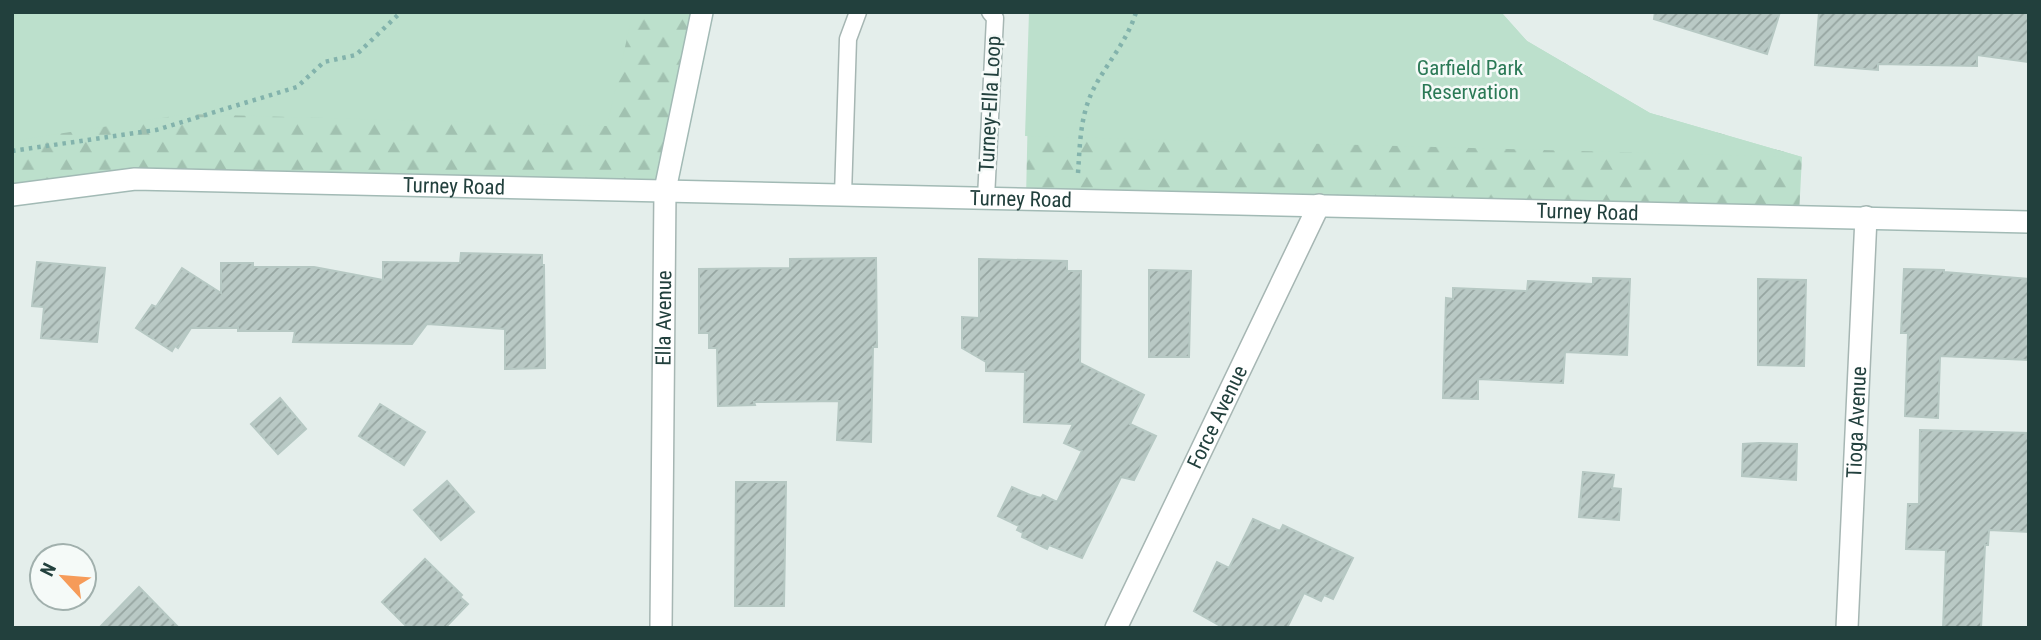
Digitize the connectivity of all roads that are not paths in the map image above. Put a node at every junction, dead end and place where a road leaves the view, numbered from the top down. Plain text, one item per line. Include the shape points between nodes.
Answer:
1 (702, 12) edge
2 (858, 12) edge
3 (990, 12) edge
4 (665, 190) junction
5 (12, 195) edge
6 (843, 195) junction
7 (986, 198) junction
8 (1319, 205) junction
9 (1866, 217) junction
10 (2029, 222) edge
11 (661, 628) edge
12 (1116, 628) edge
13 (1847, 628) edge

1 - 4 main road, Ella Avenue
2 - 6 lane via 848,39
3 - 7 lane, Turney-Ella Loop via 995,18
4 - 5 main road, Turney Road via 135,179
4 - 6 main road, Turney Road
4 - 11 main road, Ella Avenue
6 - 7 main road, Turney Road
7 - 8 main road, Turney Road
8 - 9 main road, Turney Road
8 - 12 main road, Force Avenue
9 - 10 main road, Turney Road
9 - 13 main road, Tioga Avenue

